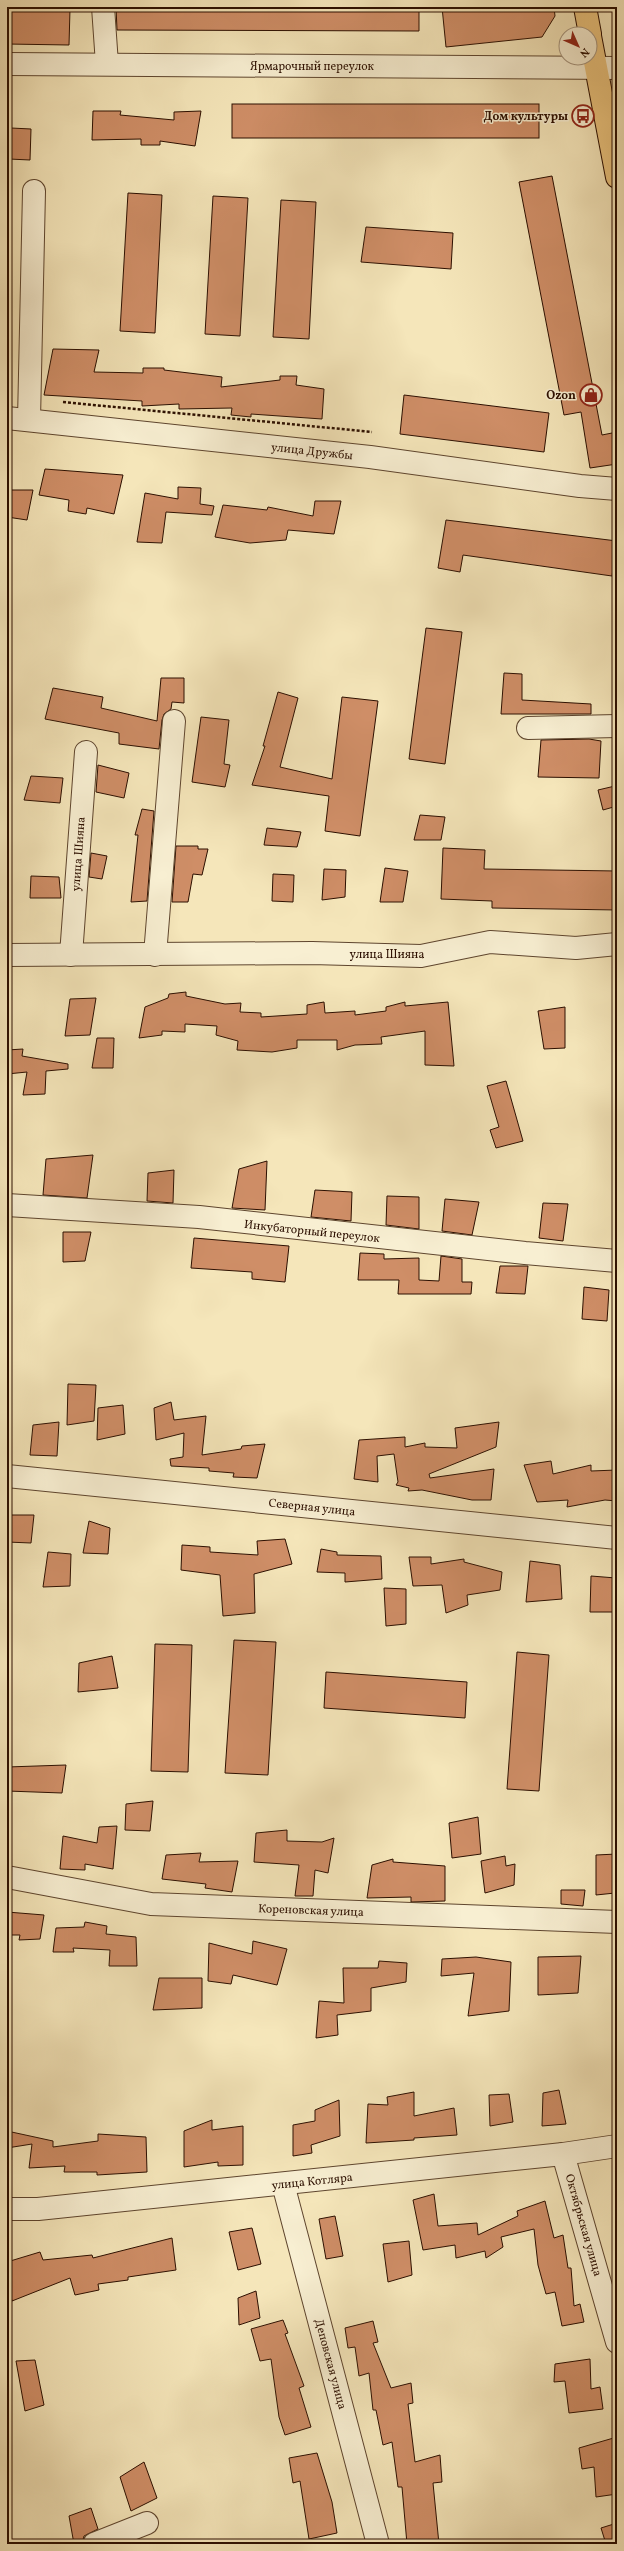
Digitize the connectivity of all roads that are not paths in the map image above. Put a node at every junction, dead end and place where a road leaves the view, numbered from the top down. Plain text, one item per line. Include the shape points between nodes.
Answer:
1 (102, 7) edge
2 (585, 7) edge
3 (588, 26) edge
4 (7, 64) edge
5 (107, 64) junction
6 (595, 67) junction
7 (617, 68) edge
8 (617, 177) edge
9 (34, 191) dead end
10 (7, 418) edge
11 (29, 420) junction
12 (617, 489) edge
13 (174, 721) dead end
14 (617, 726) edge
15 (528, 728) dead end
16 (86, 752) dead end
17 (617, 944) edge
18 (155, 954) junction
19 (7, 955) edge
20 (71, 955) junction
21 (7, 1206) edge
22 (617, 1261) edge
23 (7, 1476) edge
24 (617, 1538) edge
25 (7, 1877) edge
26 (617, 1922) edge
27 (617, 2146) edge
28 (563, 2154) junction
29 (283, 2184) junction
30 (7, 2209) edge
31 (617, 2342) edge
32 (146, 2524) dead end
33 (94, 2544) edge
34 (378, 2544) edge

1 - 5 street
2 - 3 main road
4 - 5 street, Ярмарочный переулок
5 - 6 street, Ярмарочный переулок
6 - 7 street, Ярмарочный переулок
6 - 8 main road
9 - 11 street
10 - 11 street, улица Дружбы
11 - 12 street, улица Дружбы via 370,457
13 - 18 street
14 - 15 street
16 - 20 street, улица Шияна
17 - 18 street, улица Шияна via 576,948 490,942 421,956
18 - 20 street, улица Шияна
19 - 20 street, улица Шияна
21 - 22 street, Инкубаторный переулок via 199,1217
23 - 24 street, Северная улица
25 - 26 street, Кореновская улица via 151,1904
27 - 28 street, улица Котляра
28 - 29 street, улица Котляра
28 - 31 street, Октябрьская улица
29 - 30 street, улица Котляра via 38,2209
29 - 34 street, Деповская улица
32 - 33 street

